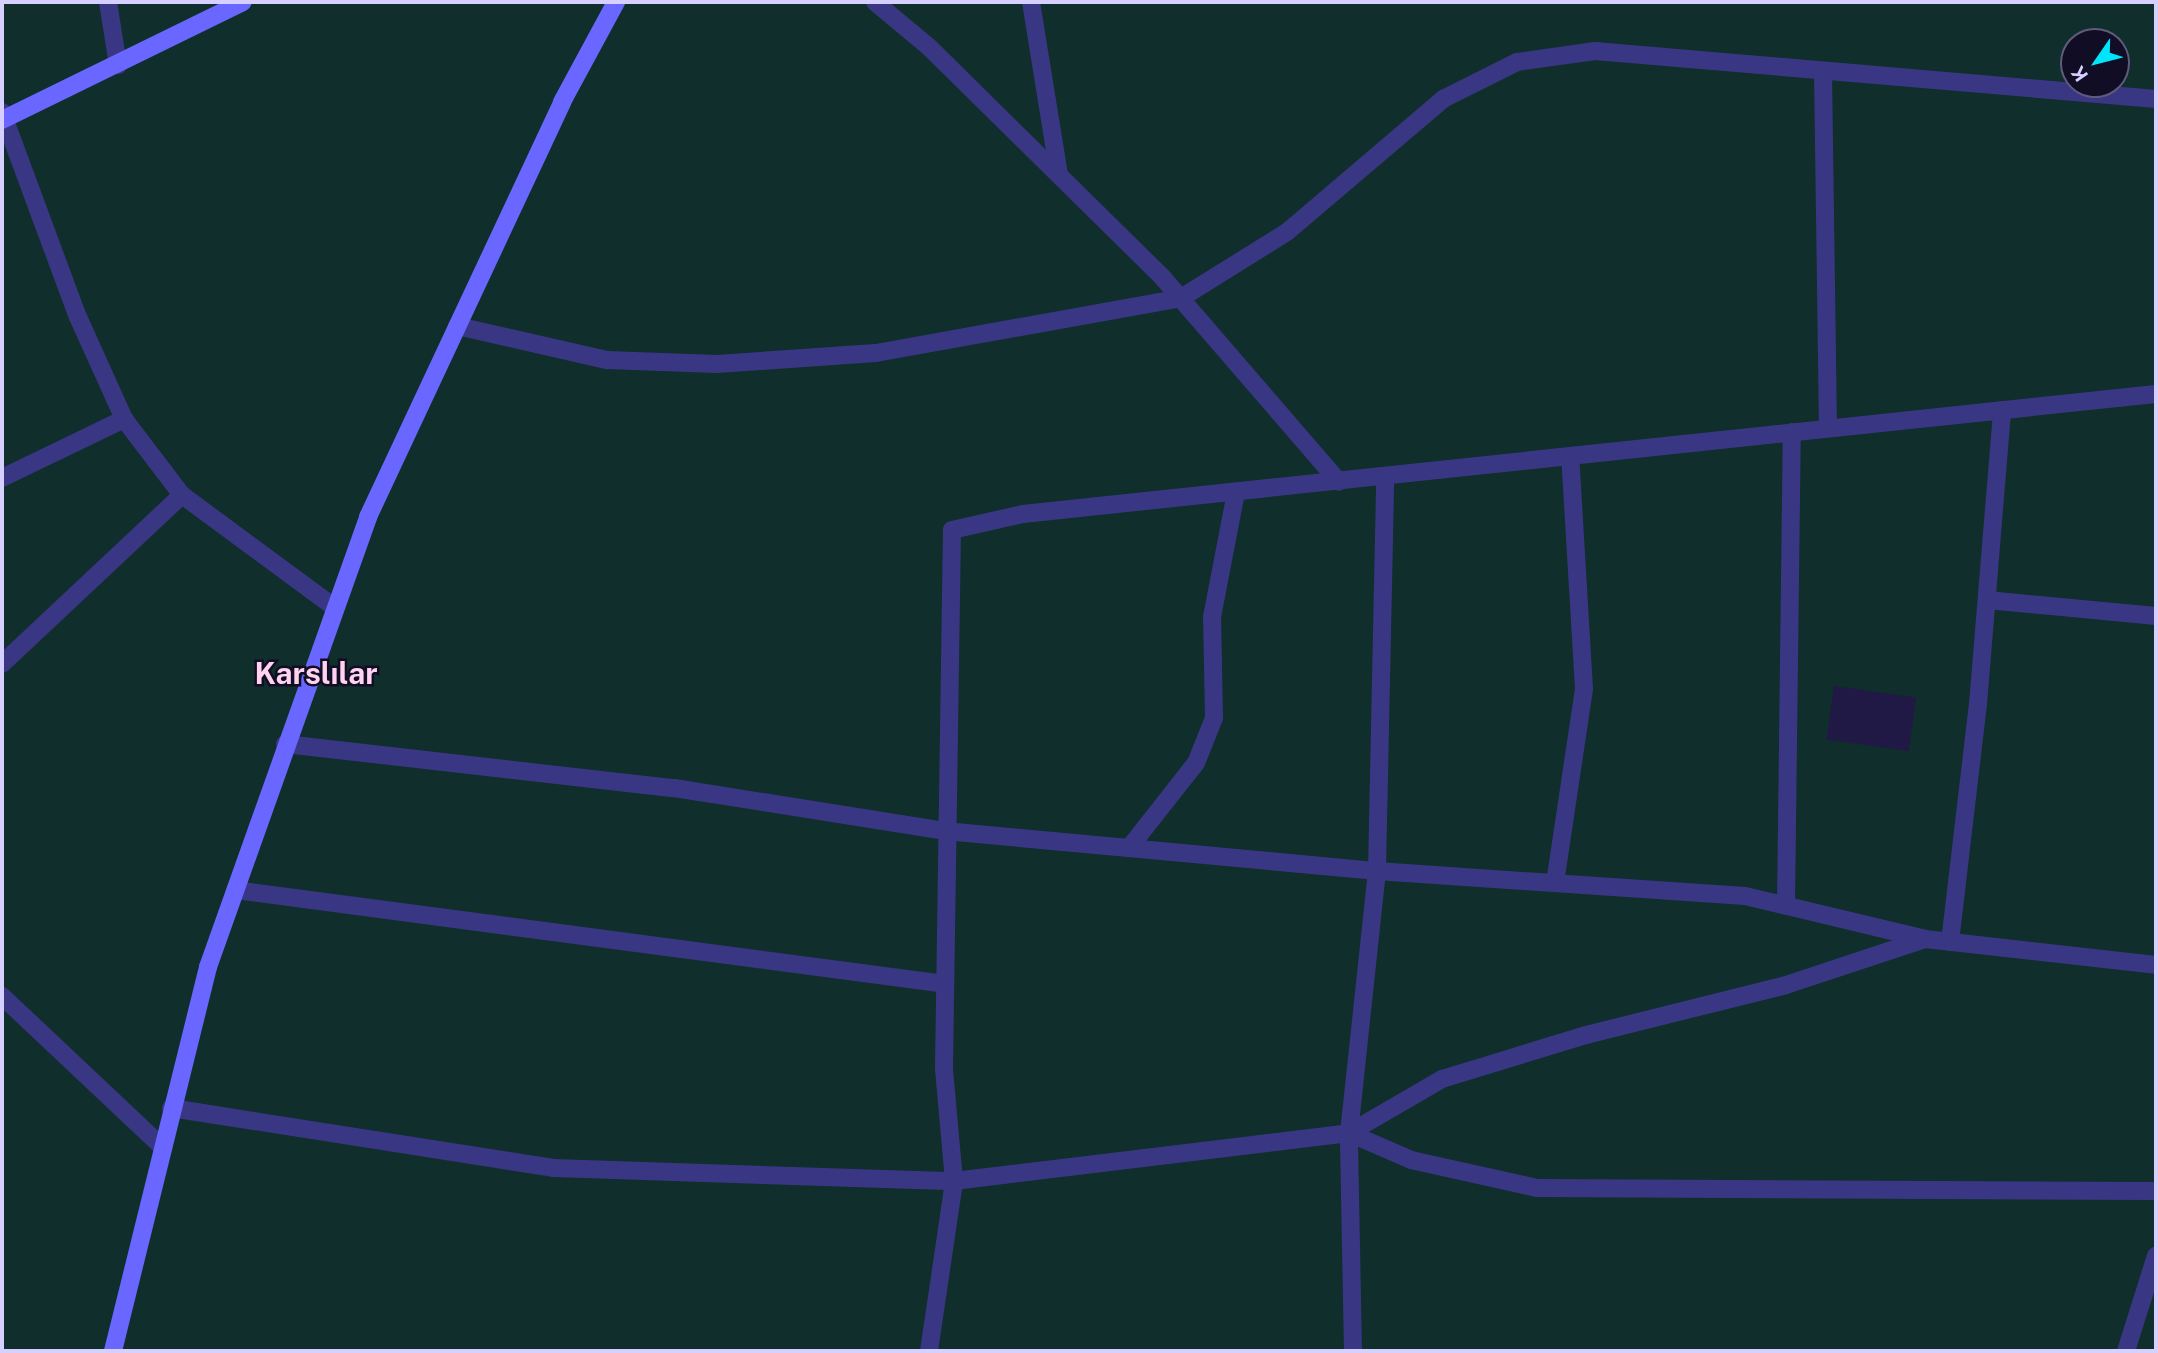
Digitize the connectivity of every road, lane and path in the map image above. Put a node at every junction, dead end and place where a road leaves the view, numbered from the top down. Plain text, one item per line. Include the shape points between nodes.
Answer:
1 (108, 2) edge
2 (243, 2) edge
3 (616, 2) edge
4 (875, 2) edge
5 (1031, 2) edge
6 (118, 65) junction
7 (1824, 71) junction
8 (2156, 99) edge
9 (3, 117) edge
10 (1059, 176) junction
11 (1181, 298) junction
12 (457, 326) junction
13 (2156, 394) edge
14 (2002, 410) junction
15 (124, 419) junction
16 (1828, 428) junction
17 (1792, 432) junction
18 (1570, 456) junction
19 (1385, 477) junction
20 (2, 478) edge
21 (1339, 482) junction
22 (1236, 492) junction
23 (182, 495) junction
24 (1987, 600) junction
25 (334, 608) junction
26 (2156, 616) edge
27 (2, 664) edge
28 (285, 744) junction
29 (945, 831) junction
30 (1129, 848) junction
31 (1377, 871) junction
32 (1555, 883) junction
33 (234, 890) junction
34 (1786, 906) junction
35 (1925, 939) junction
36 (1950, 942) junction
37 (2156, 965) edge
38 (945, 984) junction
39 (2, 996) edge
40 (171, 1108) junction
41 (1349, 1133) junction
42 (161, 1146) junction
43 (954, 1181) junction
44 (2156, 1191) edge
45 (2156, 1256) edge
46 (113, 1351) edge
47 (929, 1351) edge
48 (1353, 1351) edge
49 (2126, 1351) edge

1 - 6 street
2 - 6 main road
3 - 12 main road via 562,102
4 - 10 street via 929,47
5 - 10 street
6 - 9 main road
7 - 8 street
7 - 11 street via 1595,51 1517,62 1443,99 1287,232
7 - 16 street
9 - 15 street via 78,317
10 - 11 street
11 - 12 street via 876,353 717,364 607,360
11 - 21 street
12 - 25 main road via 368,517
13 - 14 street
14 - 16 street
14 - 24 street
15 - 20 street
15 - 23 street
16 - 17 street
17 - 18 street
17 - 34 street
18 - 19 street
18 - 32 street via 1584,689
19 - 21 street
19 - 31 street
21 - 22 street
22 - 29 street via 1023,514 952,530
22 - 30 street via 1212,617 1214,718 1196,763
23 - 25 street
23 - 27 street
24 - 26 street
24 - 36 street
25 - 28 main road
28 - 29 street via 674,788
28 - 33 main road
29 - 30 street
29 - 38 street
30 - 31 street
31 - 32 street
31 - 41 street
32 - 34 street via 1745,897
33 - 38 street
33 - 40 main road
34 - 35 street
35 - 36 street
35 - 41 street via 1786,985 1586,1035 1442,1079
36 - 37 street
38 - 43 street via 944,1068
39 - 42 street
40 - 42 main road
40 - 43 street via 553,1168
41 - 43 street
41 - 44 street via 1411,1160 1537,1188
41 - 48 street
42 - 46 main road
43 - 47 street
45 - 49 street

